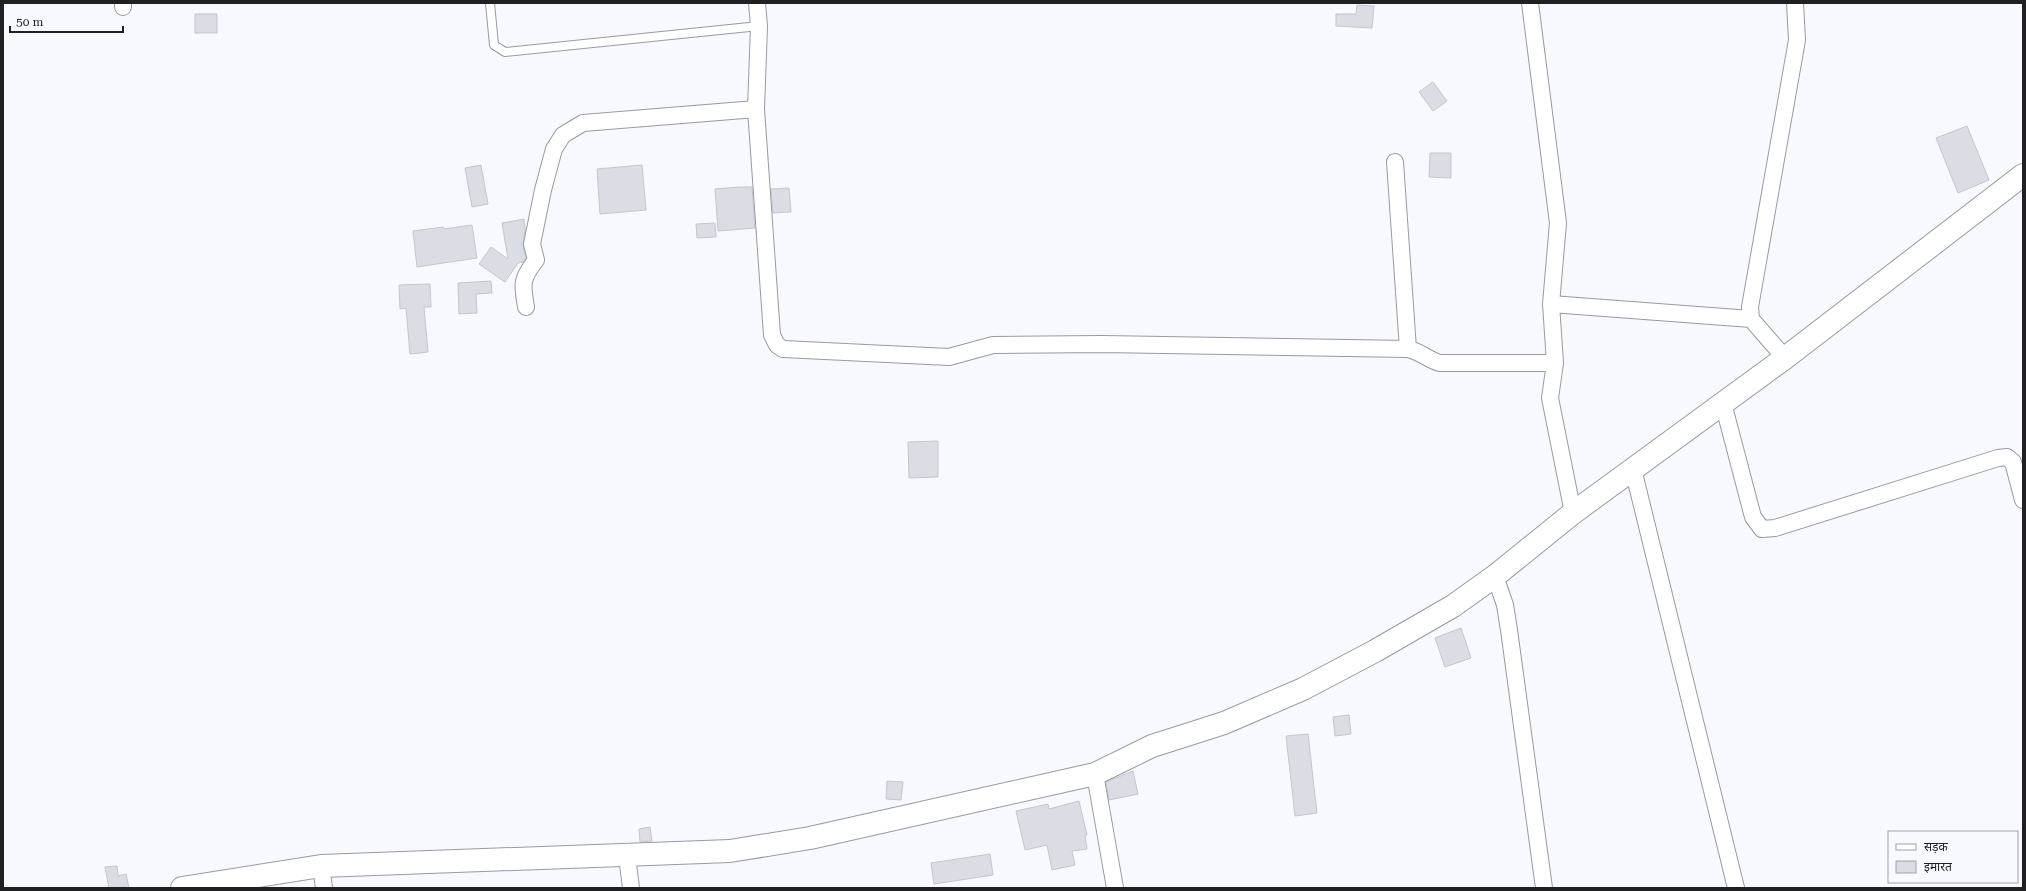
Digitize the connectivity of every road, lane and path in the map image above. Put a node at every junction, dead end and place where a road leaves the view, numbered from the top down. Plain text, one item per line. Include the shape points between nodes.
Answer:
1 (490, 3) edge
2 (757, 3) edge
3 (1530, 3) edge
4 (1795, 3) edge
5 (759, 26) junction
6 (756, 109) junction
7 (1395, 162) dead end
8 (2023, 175) edge
9 (1551, 304) junction
10 (526, 307) dead end
11 (1751, 319) junction
12 (1408, 349) junction
13 (1785, 358) junction
14 (1555, 363) junction
15 (1722, 403) junction
16 (1633, 469) junction
17 (2023, 500) edge
18 (1573, 513) junction
19 (1495, 576) junction
20 (1095, 774) junction
21 (627, 856) junction
22 (321, 866) junction
23 (182, 888) edge
24 (324, 888) edge
25 (631, 888) edge
26 (1116, 888) edge
27 (1544, 888) edge
28 (1736, 888) edge

1 - 5 lane via 494,45 505,52
2 - 5 street
3 - 9 street via 1558,223
4 - 11 street via 1797,40 1750,307
5 - 6 street
6 - 10 street via 583,123 563,135 554,150 543,190 532,244 536,260 528,269 522,284
6 - 12 street via 772,335 777,345 783,349 949,357 993,346 1008,345
7 - 12 street
8 - 13 street
9 - 11 street
9 - 14 street
11 - 13 street
12 - 14 street via 1440,363
13 - 15 street
14 - 18 street via 1550,398
15 - 16 street
15 - 17 street via 1753,517 1762,529 1775,528 2007,457 2013,462
16 - 18 street
16 - 28 street
18 - 19 street
19 - 20 street via 1453,606 1303,689 1224,723 1152,746
19 - 27 street via 1509,630
20 - 21 street via 810,838 730,851
20 - 26 street
21 - 22 street
21 - 25 street
22 - 23 street
22 - 24 street

